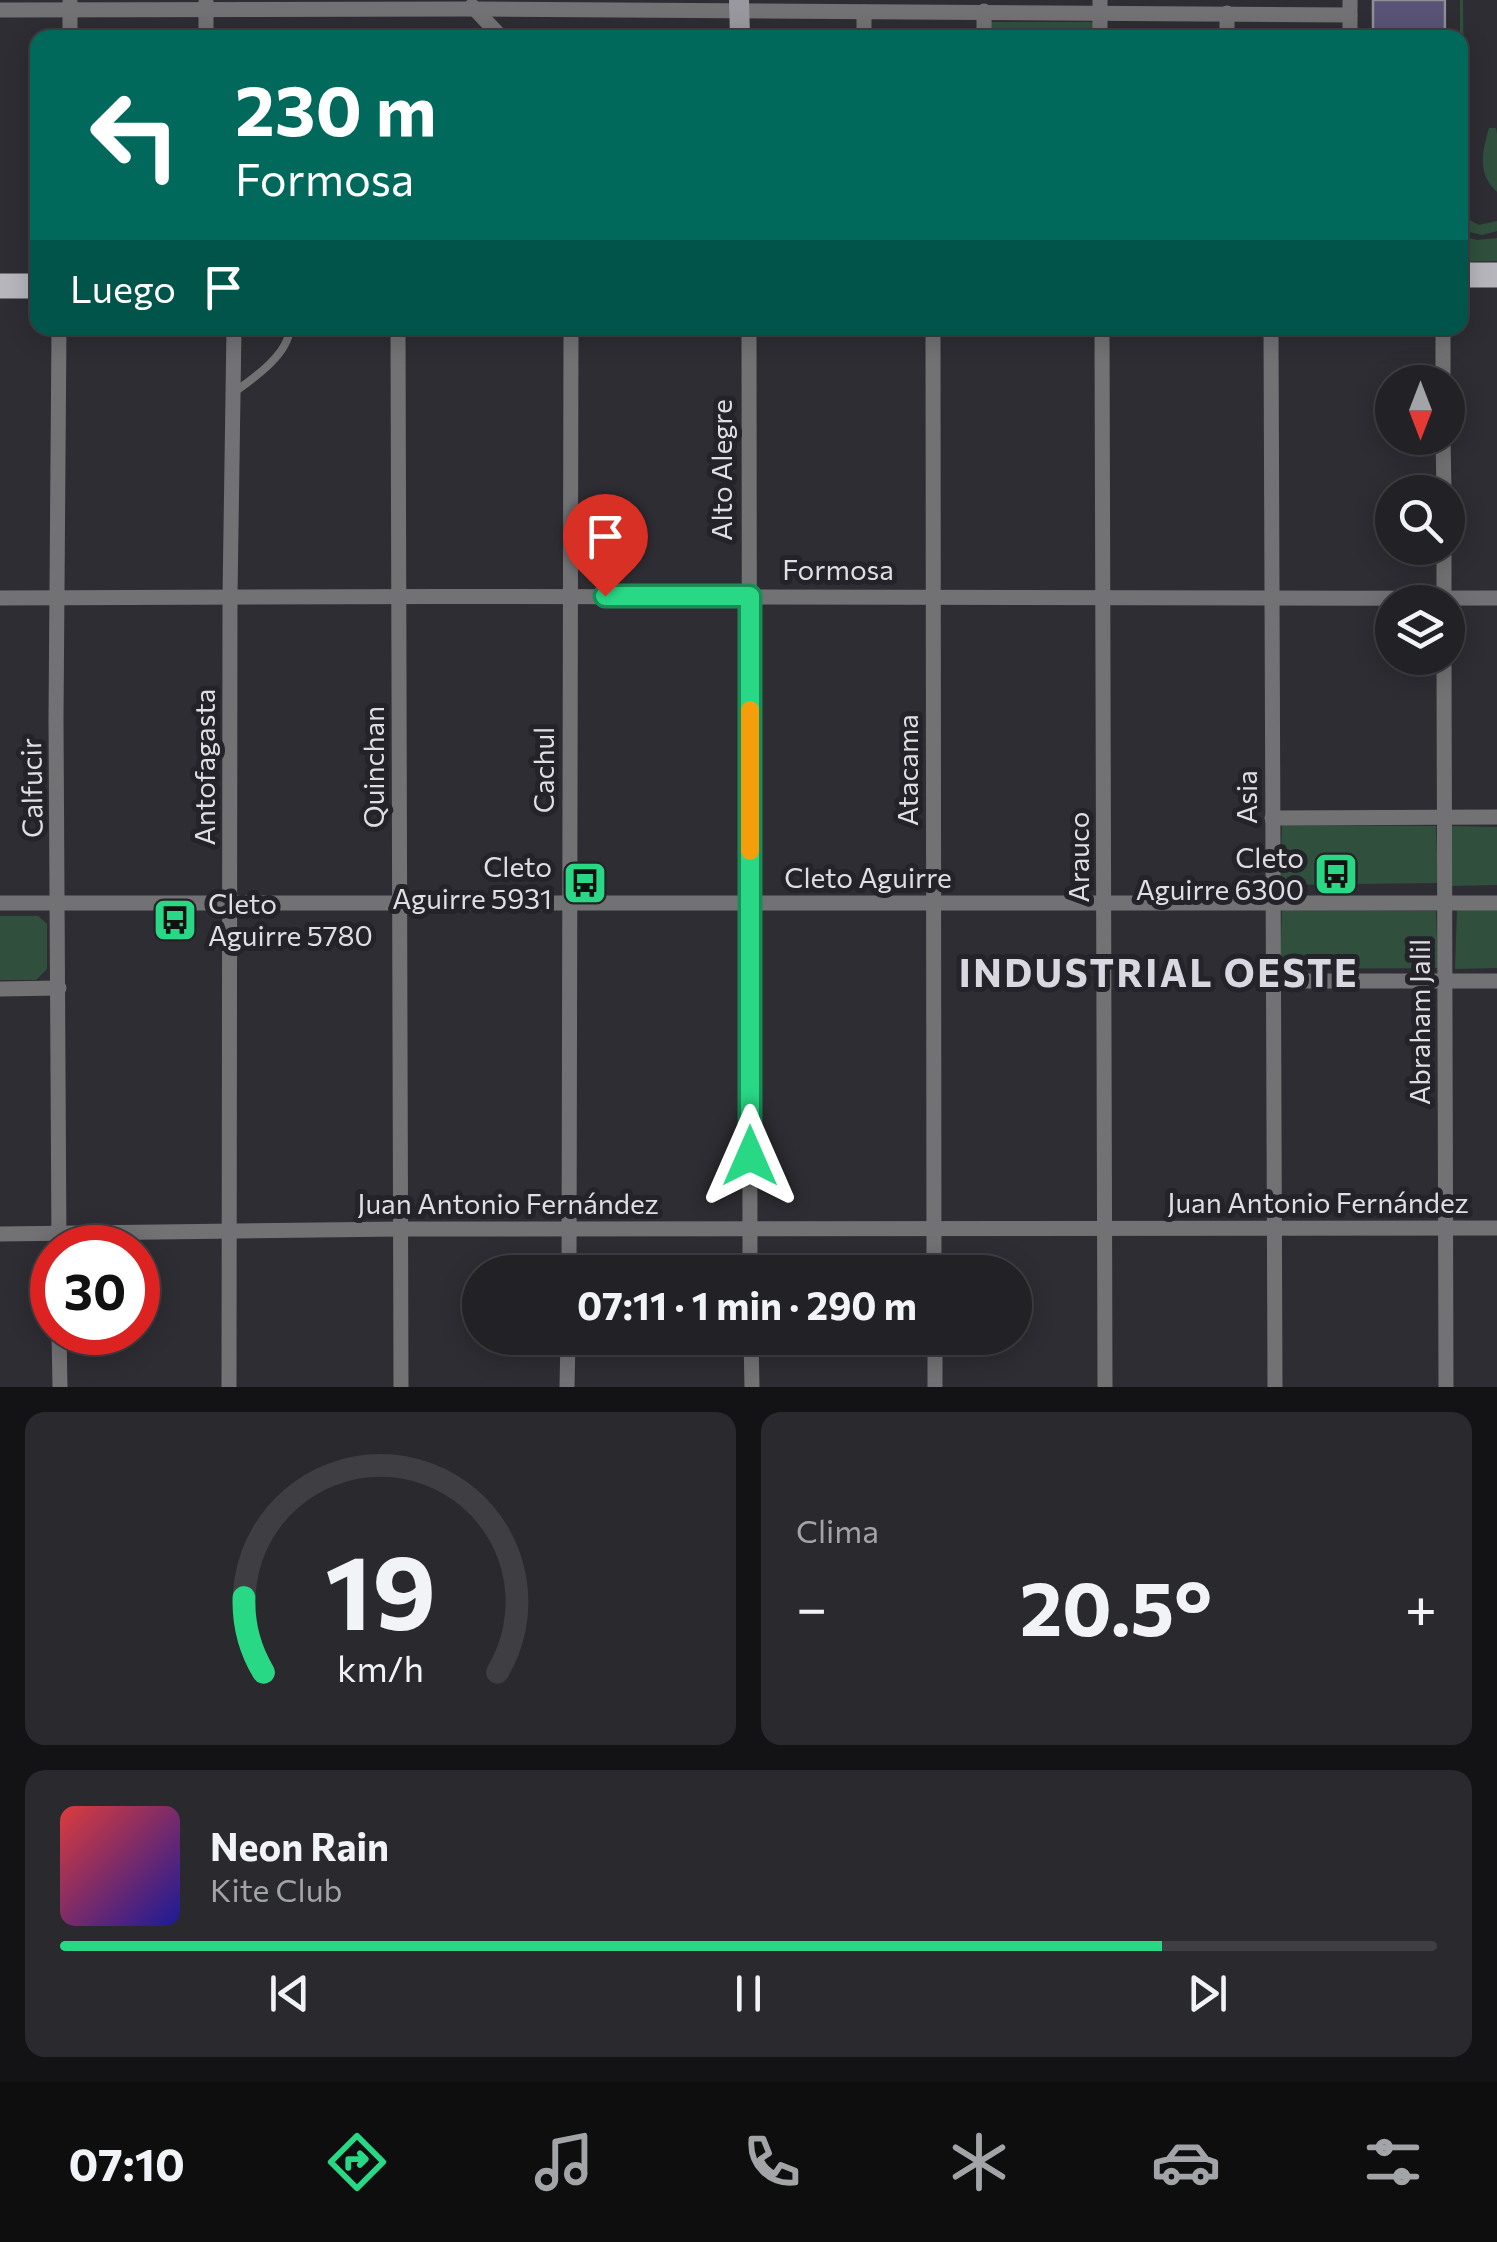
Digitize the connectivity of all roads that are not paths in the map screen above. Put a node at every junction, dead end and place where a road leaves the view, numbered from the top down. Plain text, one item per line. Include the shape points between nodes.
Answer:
1 (470, 4) edge
2 (70, 5) edge
3 (206, 5) edge
4 (740, 5) edge
5 (1100, 5) edge
6 (1350, 7) edge
7 (0, 10) edge
8 (984, 11) junction
9 (864, 12) junction
10 (1226, 13) junction
11 (494, 30) edge
12 (864, 30) edge
13 (984, 30) edge
14 (1227, 30) edge
15 (1468, 275) edge
16 (1497, 275) edge
17 (0, 286) edge
18 (30, 286) edge
19 (59, 335) edge
20 (234, 335) edge
21 (290, 335) edge
22 (398, 335) edge
23 (571, 335) edge
24 (749, 335) edge
25 (933, 335) edge
26 (1102, 335) edge
27 (1271, 335) edge
28 (1443, 335) edge
29 (1443, 365) edge
30 (233, 394) junction
31 (932, 595) junction
32 (230, 596) junction
33 (569, 596) junction
34 (750, 596) junction
35 (59, 597) junction
36 (398, 597) junction
37 (0, 598) edge
38 (1271, 598) junction
39 (1497, 598) edge
40 (1103, 599) junction
41 (1375, 599) edge
42 (1465, 599) edge
43 (1444, 675) edge
44 (1445, 817) junction
45 (1497, 817) edge
46 (1272, 818) junction
47 (399, 901) junction
48 (568, 901) junction
49 (934, 902) junction
50 (1104, 902) junction
51 (1272, 902) junction
52 (0, 903) edge
53 (59, 903) junction
54 (750, 903) junction
55 (1445, 903) junction
56 (1497, 903) edge
57 (230, 904) junction
58 (1273, 981) junction
59 (1445, 982) junction
60 (1497, 982) edge
61 (60, 988) junction
62 (0, 989) edge
63 (59, 1225) edge
64 (750, 1228) junction
65 (934, 1228) junction
66 (1444, 1228) junction
67 (1497, 1228) edge
68 (401, 1229) junction
69 (1102, 1229) junction
70 (1274, 1229) junction
71 (570, 1230) junction
72 (230, 1231) junction
73 (0, 1234) edge
74 (160, 1235) edge
75 (30, 1237) edge
76 (569, 1255) edge
77 (750, 1255) edge
78 (934, 1255) edge
79 (59, 1355) edge
80 (568, 1355) edge
81 (751, 1355) edge
82 (934, 1355) edge
83 (60, 1387) edge
84 (229, 1387) edge
85 (401, 1387) edge
86 (567, 1387) edge
87 (752, 1387) edge
88 (935, 1387) edge
89 (1105, 1387) edge
90 (1275, 1387) edge
91 (1446, 1387) edge

1 - 3 street
1 - 4 street
1 - 11 street
2 - 3 street
2 - 7 street
4 - 9 street
5 - 8 street
5 - 10 street
6 - 10 street
8 - 9 street
8 - 13 street
9 - 12 street
10 - 14 street
15 - 16 main road
17 - 18 main road
19 - 35 street, Calfucir
20 - 30 street, Antofagasta
21 - 30 lane
22 - 36 street, Quinchan
23 - 33 street, Cachul
24 - 34 street, Alto Alegre
25 - 31 street, Atacama
26 - 40 street, Arauco
27 - 38 street, Asia
28 - 29 street
30 - 32 street, Antofagasta
31 - 34 street, Formosa
31 - 40 street, Formosa
31 - 49 street, Atacama
32 - 35 street, Formosa
32 - 36 street, Formosa
32 - 57 street, Antofagasta
33 - 34 street, Formosa
33 - 36 street, Formosa
33 - 48 street, Cachul
34 - 54 street, Alto Alegre
35 - 37 street, Formosa
35 - 53 street, Calfucir
36 - 47 street, Quinchan
38 - 40 street, Formosa
38 - 41 street, Formosa
38 - 46 street, Asia
39 - 42 street, Formosa
40 - 50 street, Arauco
43 - 44 street, Abraham Jalil
44 - 45 street
44 - 46 street
44 - 55 street, Abraham Jalil
46 - 51 street, Asia
47 - 48 street, Cleto Aguirre
47 - 57 street, Cleto Aguirre
47 - 68 street, Quinchan
48 - 54 street, Cleto Aguirre
48 - 71 street, Cachul
49 - 50 street, Cleto Aguirre
49 - 54 street, Cleto Aguirre
49 - 65 street, Atacama
50 - 51 street, Cleto Aguirre
50 - 69 street, Arauco
51 - 55 street, Cleto Aguirre
51 - 58 street, Asia
52 - 53 street, Cleto Aguirre
53 - 57 street, Cleto Aguirre
53 - 61 street, Calfucir
54 - 64 street, Alto Alegre
55 - 56 street, Cleto Aguirre
55 - 59 street, Abraham Jalil
57 - 72 street, Antofagasta
58 - 59 street
58 - 70 street, Asia
59 - 60 street
59 - 66 street, Abraham Jalil
61 - 62 street
61 - 63 street, Calfucir
64 - 65 street, Juan Antonio Fernández
64 - 71 street, Juan Antonio Fernández
64 - 77 street, Alto Alegre
65 - 69 street, Juan Antonio Fernández
65 - 78 street, Atacama
66 - 67 street, Juan Antonio Fernández
66 - 70 street, Juan Antonio Fernández
66 - 91 street, Abraham Jalil
68 - 71 street, Juan Antonio Fernández
68 - 72 street, Juan Antonio Fernández
68 - 85 street, Quinchan
69 - 70 street, Juan Antonio Fernández
69 - 89 street, Arauco
70 - 90 street, Asia
71 - 76 street, Cachul
72 - 74 street, Juan Antonio Fernández
72 - 84 street, Antofagasta
73 - 75 street, Juan Antonio Fernández
79 - 83 street
80 - 86 street
81 - 87 street
82 - 88 street

